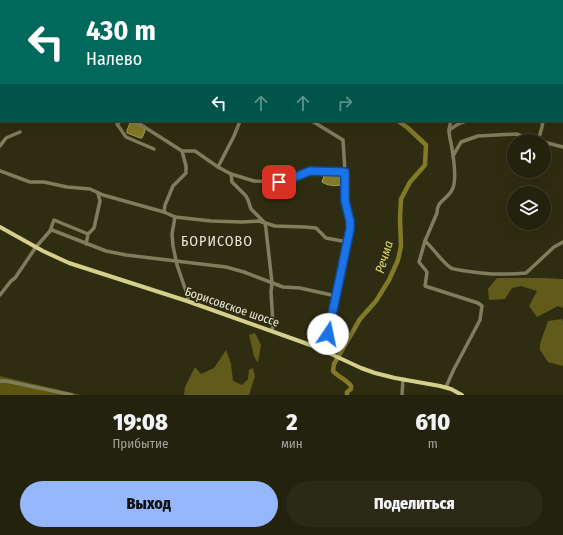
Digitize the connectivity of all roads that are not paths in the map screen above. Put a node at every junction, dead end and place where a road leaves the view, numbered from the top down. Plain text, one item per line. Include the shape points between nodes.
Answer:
1 (119, 122) edge
2 (138, 122) edge
3 (240, 122) edge
4 (313, 122) edge
5 (450, 122) edge
6 (460, 122) edge
7 (543, 122) edge
8 (449, 130) junction
9 (20, 132) dead end
10 (507, 134) edge
11 (540, 134) edge
12 (551, 144) edge
13 (0, 146) edge
14 (563, 147) edge
15 (154, 149) dead end
16 (182, 151) junction
17 (453, 156) junction
18 (218, 167) junction
19 (0, 171) edge
20 (345, 172) junction
21 (231, 174) junction
22 (98, 193) junction
23 (164, 212) junction
24 (175, 217) junction
25 (265, 223) junction
26 (0, 227) edge
27 (50, 231) junction
28 (88, 234) junction
29 (425, 241) junction
30 (348, 242) junction
31 (563, 242) edge
32 (86, 244) junction
33 (36, 247) junction
34 (176, 260) junction
35 (272, 283) junction
36 (0, 295) edge
37 (336, 296) junction
38 (187, 301) junction
39 (272, 331) junction
40 (321, 349) junction
41 (402, 379) junction
42 (0, 381) edge
43 (446, 387) junction
44 (453, 393) edge
45 (72, 395) edge
46 (402, 395) edge
47 (462, 395) edge

1 - 15 street via 117,124 126,137
2 - 16 street
3 - 18 street
4 - 20 street via 343,140
5 - 8 street
6 - 8 street
7 - 11 street
8 - 17 street
9 - 13 street via 6,138
10 - 17 street via 478,136 461,142
12 - 14 street
16 - 18 street via 195,151
16 - 23 street via 186,173 173,186
17 - 29 street via 455,177 452,190 439,204
18 - 21 street
19 - 22 street via 30,182 90,189
20 - 21 street via 310,171 279,182 254,181
20 - 30 street via 345,201 350,221
21 - 25 street via 232,182 246,196 251,209
22 - 23 street
22 - 28 street via 100,201 94,228
23 - 24 street
24 - 25 street
24 - 34 street via 172,234
25 - 30 street via 275,226 316,228 326,238
25 - 35 street
26 - 33 main road, Борисовское шоссе
27 - 28 street via 54,220
27 - 32 street
27 - 33 street
28 - 32 street
29 - 31 street via 441,260 452,268 498,275 526,274 554,246
29 - 43 street via 419,262 427,272 425,286 482,306 480,320
30 - 37 street
32 - 34 street via 126,255
33 - 36 street
33 - 38 main road, Борисовское шоссе via 69,263
34 - 35 street via 226,267
34 - 38 street via 188,297
35 - 37 street
35 - 39 street
37 - 40 street via 328,334
38 - 39 main road, Борисовское шоссе
39 - 40 main road, Борисовское шоссе
40 - 41 main road, Борисовское шоссе via 375,373
41 - 43 main road, Борисовское шоссе
41 - 46 street
42 - 45 street
43 - 44 main road, Борисовское шоссе
44 - 47 main road, Борисовское шоссе

